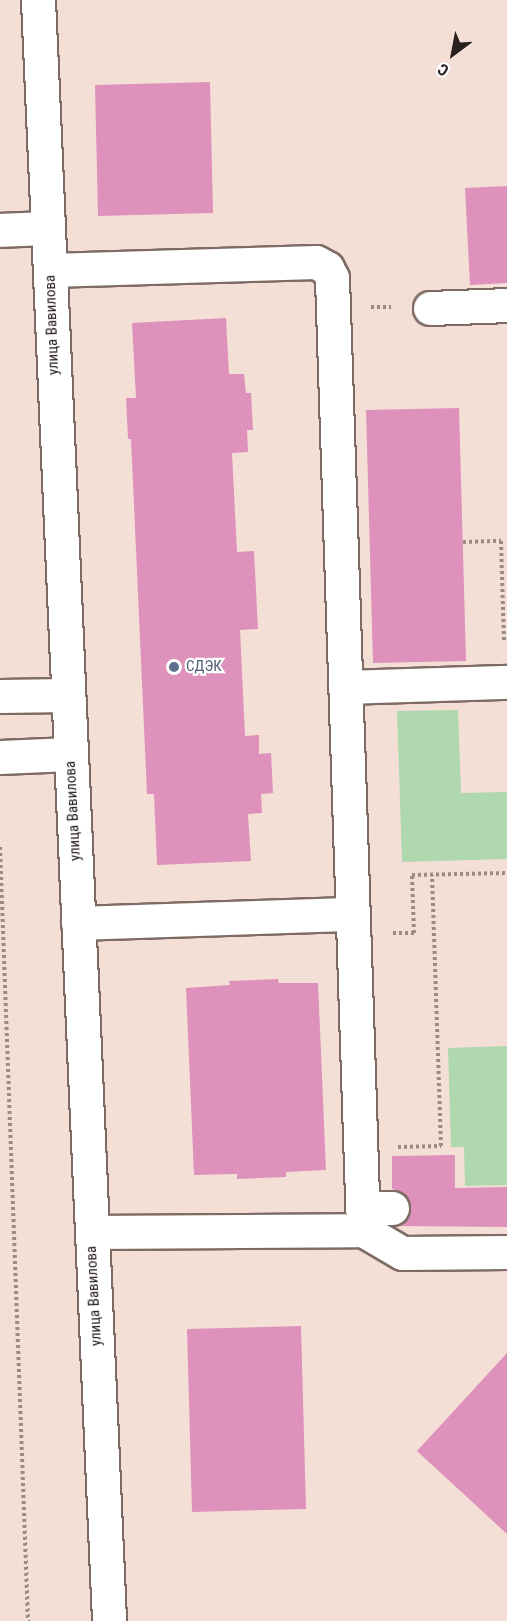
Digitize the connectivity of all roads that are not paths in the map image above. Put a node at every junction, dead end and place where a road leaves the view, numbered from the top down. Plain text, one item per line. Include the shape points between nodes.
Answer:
1 (38, 0) edge
2 (48, 228) junction
3 (0, 230) edge
4 (50, 270) junction
5 (507, 305) edge
6 (430, 308) road end
7 (506, 682) edge
8 (345, 687) junction
9 (67, 694) junction
10 (0, 696) edge
11 (70, 754) junction
12 (0, 757) edge
13 (78, 923) junction
14 (353, 924) junction
15 (373, 1215) junction
16 (92, 1232) junction
17 (507, 1252) edge
18 (109, 1621) edge

1 - 2 street, улица Вавилова
2 - 3 street
2 - 4 street, улица Вавилова
4 - 8 street via 316,262 327,268 332,278
4 - 9 street, улица Вавилова
5 - 6 street
7 - 8 street
8 - 14 street
9 - 10 street
9 - 11 street, улица Вавилова
11 - 12 street
11 - 13 street, улица Вавилова
13 - 14 street
13 - 16 street, улица Вавилова
14 - 15 street via 360,1148
15 - 16 street
15 - 17 street via 396,1252
16 - 18 street, улица Вавилова

